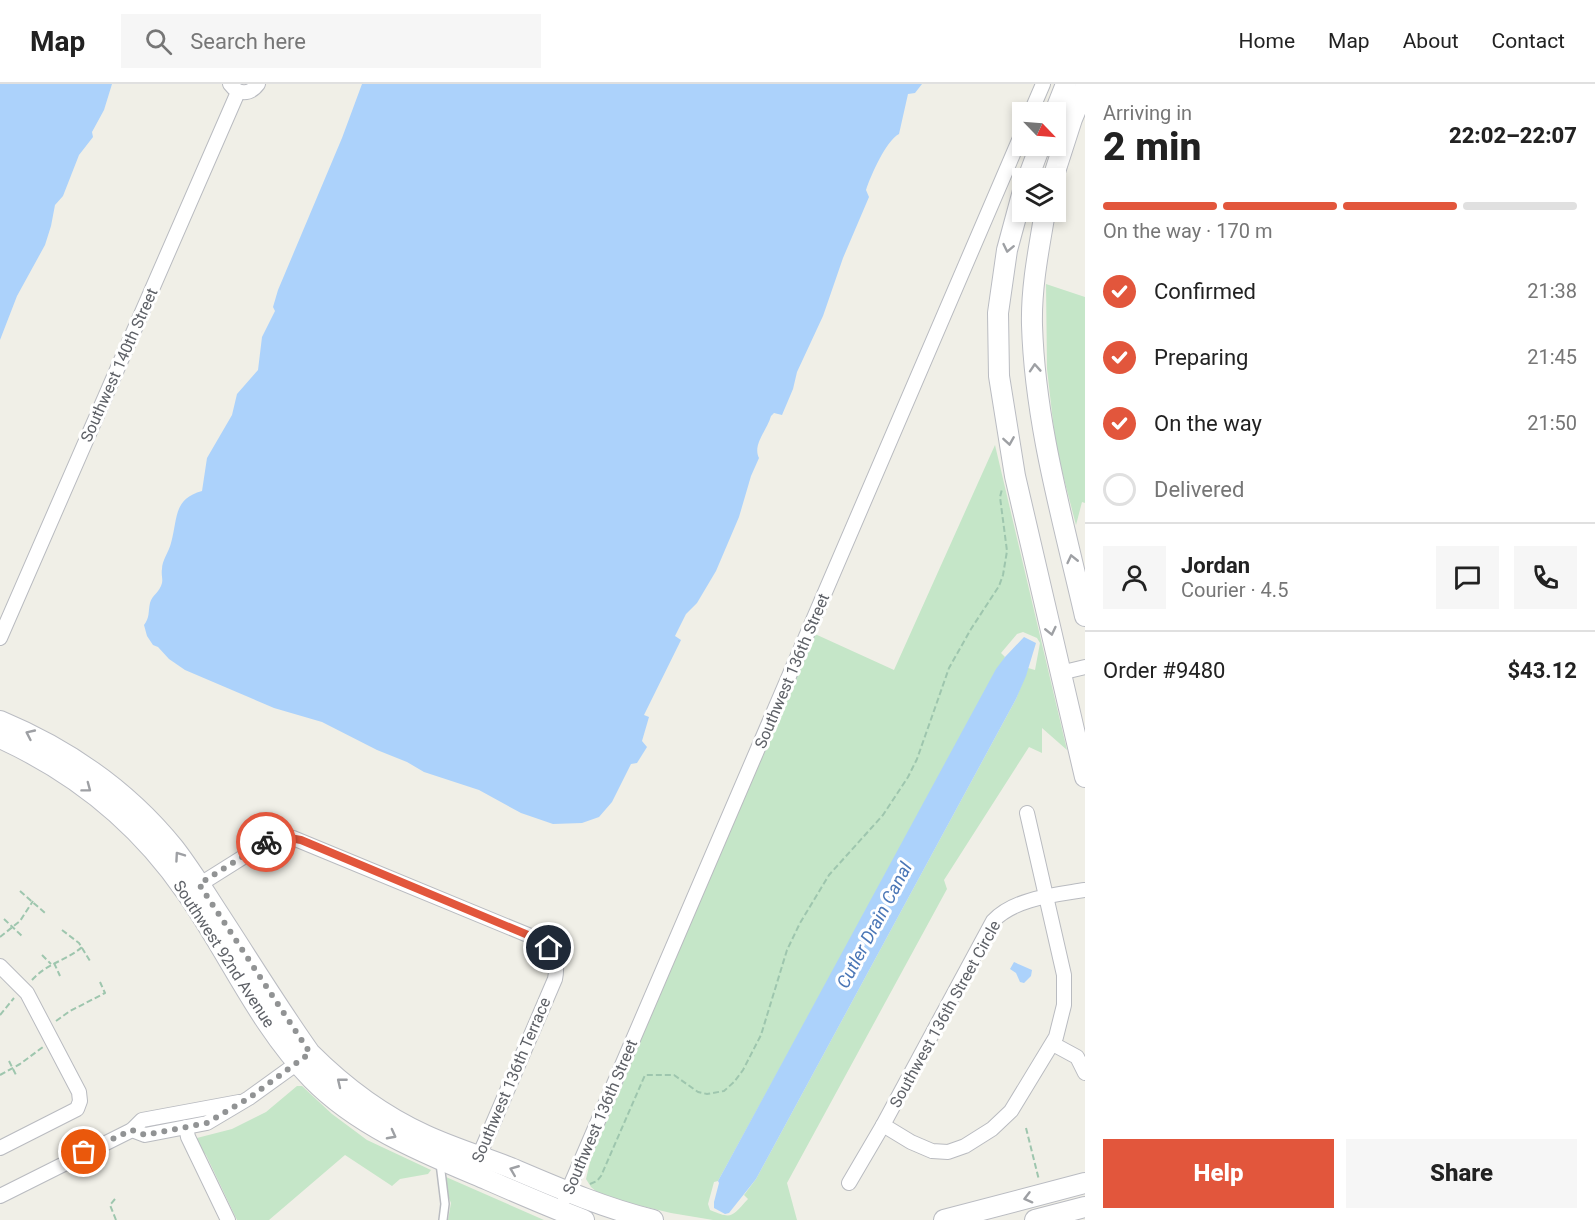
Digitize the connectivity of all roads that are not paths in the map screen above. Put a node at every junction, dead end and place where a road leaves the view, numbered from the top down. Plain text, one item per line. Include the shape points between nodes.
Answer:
1 (258, 84) edge
2 (1043, 84) edge
3 (1066, 84) edge
4 (234, 88) edge
5 (1085, 88) edge
6 (1035, 102) edge
7 (1058, 102) edge
8 (1012, 156) edge
9 (1056, 168) edge
10 (1015, 222) edge
11 (1043, 222) edge
12 (1085, 616) edge
13 (0, 638) edge
14 (1085, 667) edge
15 (1060, 674) junction
16 (0, 721) edge
17 (0, 738) edge
18 (1085, 777) edge
19 (1027, 813) dead end
20 (193, 888) junction
21 (1085, 890) edge
22 (1045, 897) junction
23 (0, 966) edge
24 (1053, 1044) junction
25 (303, 1058) junction
26 (1085, 1073) edge
27 (239, 1102) junction
28 (175, 1113) junction
29 (883, 1125) junction
30 (182, 1128) junction
31 (132, 1130) junction
32 (0, 1148) edge
33 (440, 1159) junction
34 (475, 1164) junction
35 (849, 1183) dead end
36 (1085, 1183) edge
37 (577, 1188) junction
38 (0, 1196) edge
39 (1085, 1207) edge
40 (559, 1210) junction
41 (228, 1220) edge
42 (442, 1220) edge
43 (584, 1220) edge
44 (654, 1220) edge
45 (944, 1220) edge
46 (1035, 1220) edge

1 - 4 street, Southwest 140th Street via 248,92
2 - 6 street
3 - 7 street
4 - 13 street, Southwest 140th Street
5 - 9 street
8 - 37 street, Southwest 136th Street
10 -> 15 street via 998,313 999,376 1015,476
12 -> 11 street via 1049,462 1036,386 1032,322
14 - 15 street
15 - 18 street
20 -> 16 street, Southwest 92nd Avenue via 174,848 118,791 66,753
17 -> 20 street, Southwest 92nd Avenue via 56,766 105,802
19 - 22 street, Southwest 136th Street Circle
20 - 25 street, Southwest 92nd Avenue
20 - 34 street, Southwest 136th Terrace via 267,842 292,838 528,935 554,952 555,979
21 - 22 street, Southwest 136th Street Circle
22 - 24 street, Southwest 136th Street Circle via 1065,984 1064,1012
22 - 29 street, Southwest 136th Street Circle via 1005,910 993,921
23 - 32 street via 27,993 81,1101 77,1109
24 - 26 street via 1077,1057
24 - 29 street, Southwest 136th Street Circle via 1011,1111 965,1146 948,1152 932,1151
25 - 27 street
25 -> 33 street, Southwest 92nd Avenue via 314,1081 355,1113
34 -> 25 street, Southwest 92nd Avenue via 388,1116
27 - 28 street
27 - 30 street via 207,1123
28 - 30 lane
28 - 31 street via 142,1120
29 - 35 street, Southwest 136th Street Circle
30 - 31 street via 145,1135
30 - 41 street
31 - 38 street
33 - 34 street, Southwest 92nd Avenue
33 - 42 lane via 445,1204
37 -> 34 street, Southwest 92nd Avenue
34 - 40 street, Southwest 92nd Avenue
36 -> 45 street
37 - 40 street, Southwest 136th Street
37 - 44 street, Southwest 92nd Avenue via 595,1203
39 - 46 street
40 - 43 street, Southwest 92nd Avenue

